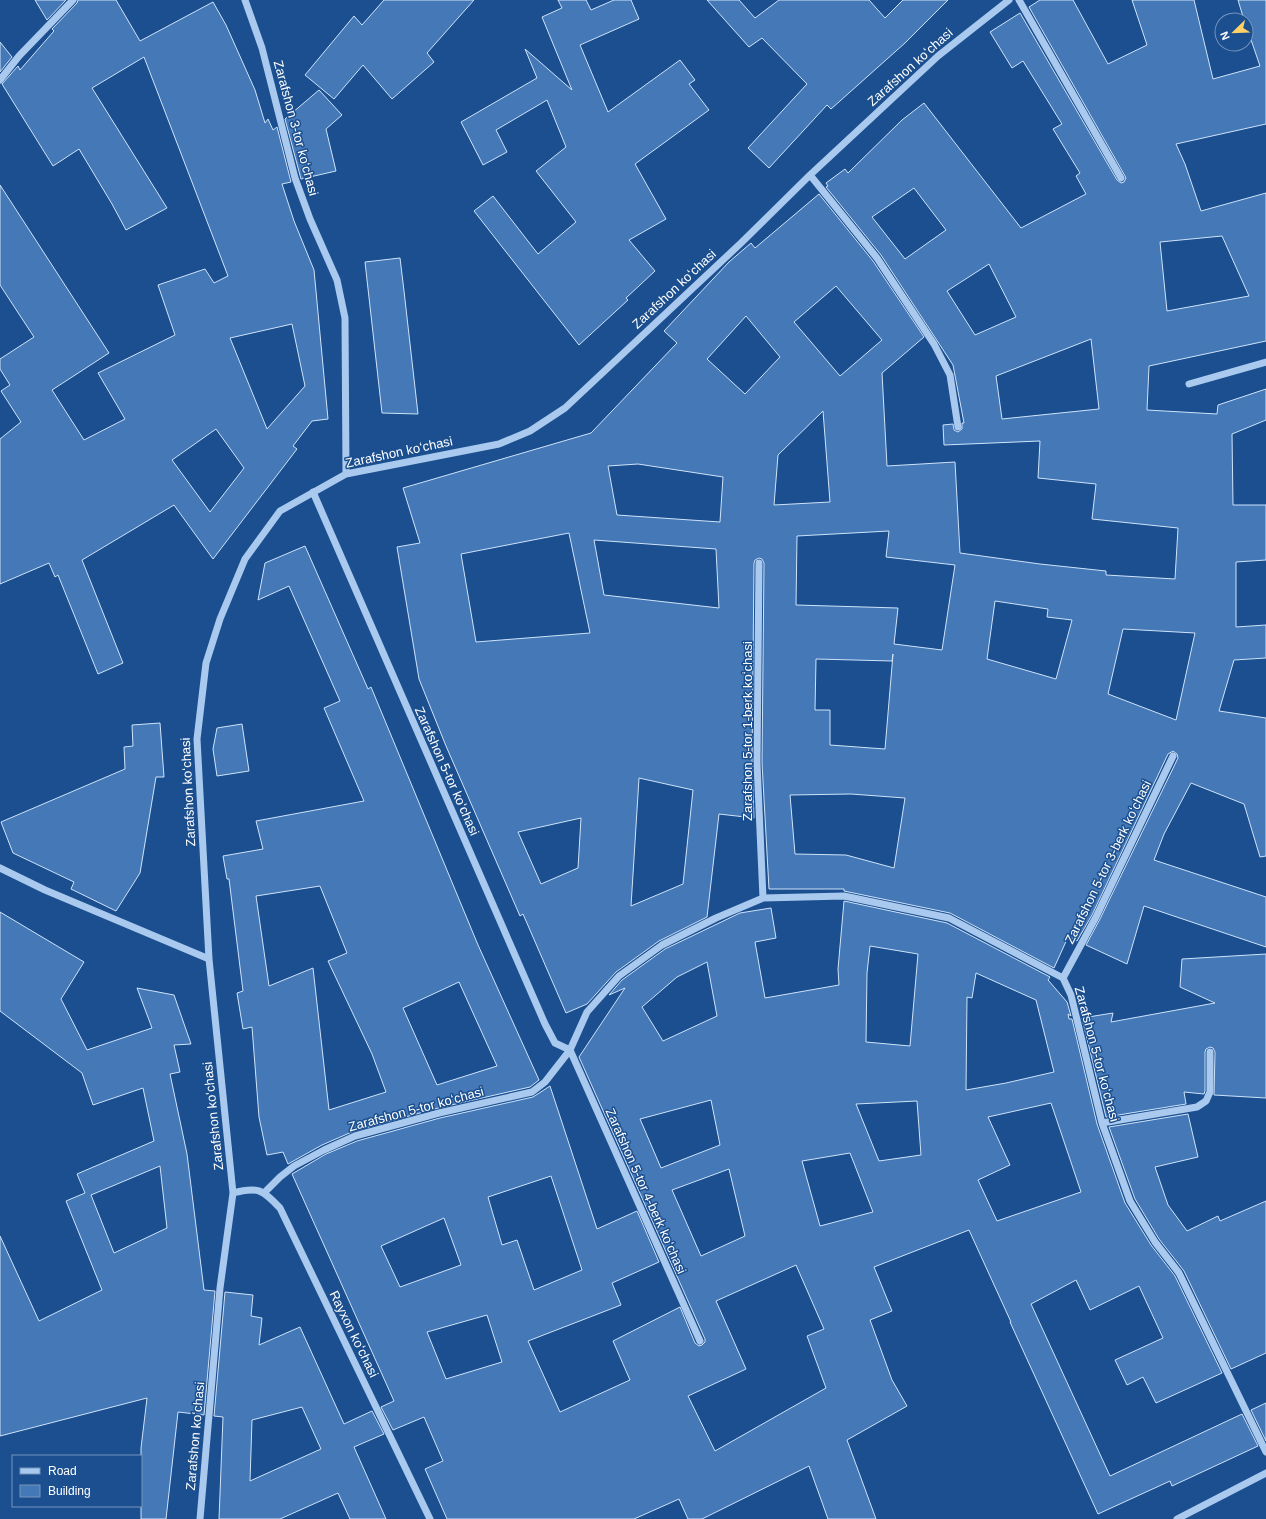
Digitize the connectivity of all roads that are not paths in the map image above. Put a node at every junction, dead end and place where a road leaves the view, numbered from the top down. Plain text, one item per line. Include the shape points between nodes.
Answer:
1 (73, 0) edge
2 (245, 0) edge
3 (1009, 0) edge
4 (1018, 0) edge
5 (0, 80) edge
6 (810, 174) junction
7 (1121, 178) dead end
8 (1266, 362) edge
9 (1189, 384) dead end
10 (958, 428) dead end
11 (346, 474) junction
12 (313, 492) junction
13 (759, 563) dead end
14 (1173, 756) dead end
15 (0, 868) edge
16 (763, 898) junction
17 (209, 959) junction
18 (1063, 978) junction
19 (570, 1050) junction
20 (1210, 1052) dead end
21 (1102, 1123) junction
22 (265, 1192) junction
23 (233, 1193) junction
24 (700, 1341) dead end
25 (1266, 1452) edge
26 (1266, 1473) edge
27 (200, 1519) edge
28 (430, 1519) edge
29 (1177, 1519) edge

1 - 5 street via 19,56
2 - 11 street, Zarafshon 3-tor koʻchasi via 262,48 295,178 337,280 345,318
3 - 6 street, Zarafshon koʻchasi via 938,56
4 - 7 street
6 - 10 street via 877,258 934,344 950,375
6 - 11 street, Zarafshon koʻchasi via 741,243 565,408 530,431 499,444
8 - 9 street
11 - 12 street, Zarafshon koʻchasi
12 - 17 street, Zarafshon koʻchasi via 280,511 245,559 220,619 206,663 196,738
12 - 19 street, Zarafshon 5-tor koʻchasi via 545,1024 555,1043
13 - 16 street, Zarafshon 5-tor 1-berk koʻchasi via 757,764
14 - 18 street, Zarafshon 5-tor 3-berk koʻchasi via 1096,917
15 - 17 street via 52,893
16 - 18 street, Zarafshon 5-tor koʻchasi via 844,896 949,918
16 - 19 street, Zarafshon 5-tor koʻchasi via 662,945 619,976 587,1012
17 - 23 street, Zarafshon koʻchasi
18 - 21 street, Zarafshon 5-tor koʻchasi via 1071,995
19 - 22 street, Zarafshon 5-tor koʻchasi via 545,1082 532,1092 439,1113 355,1136 294,1166
19 - 24 street, Zarafshon 5-tor 4-berk koʻchasi
20 - 21 street via 1210,1092 1206,1102 1196,1107
21 - 25 street, Zarafshon 5-tor koʻchasi via 1130,1201 1154,1242 1179,1273
22 - 23 street via 248,1189
22 - 28 street, Rayxon koʻchasi via 280,1208
23 - 27 street, Zarafshon koʻchasi via 220,1288
26 - 29 street

